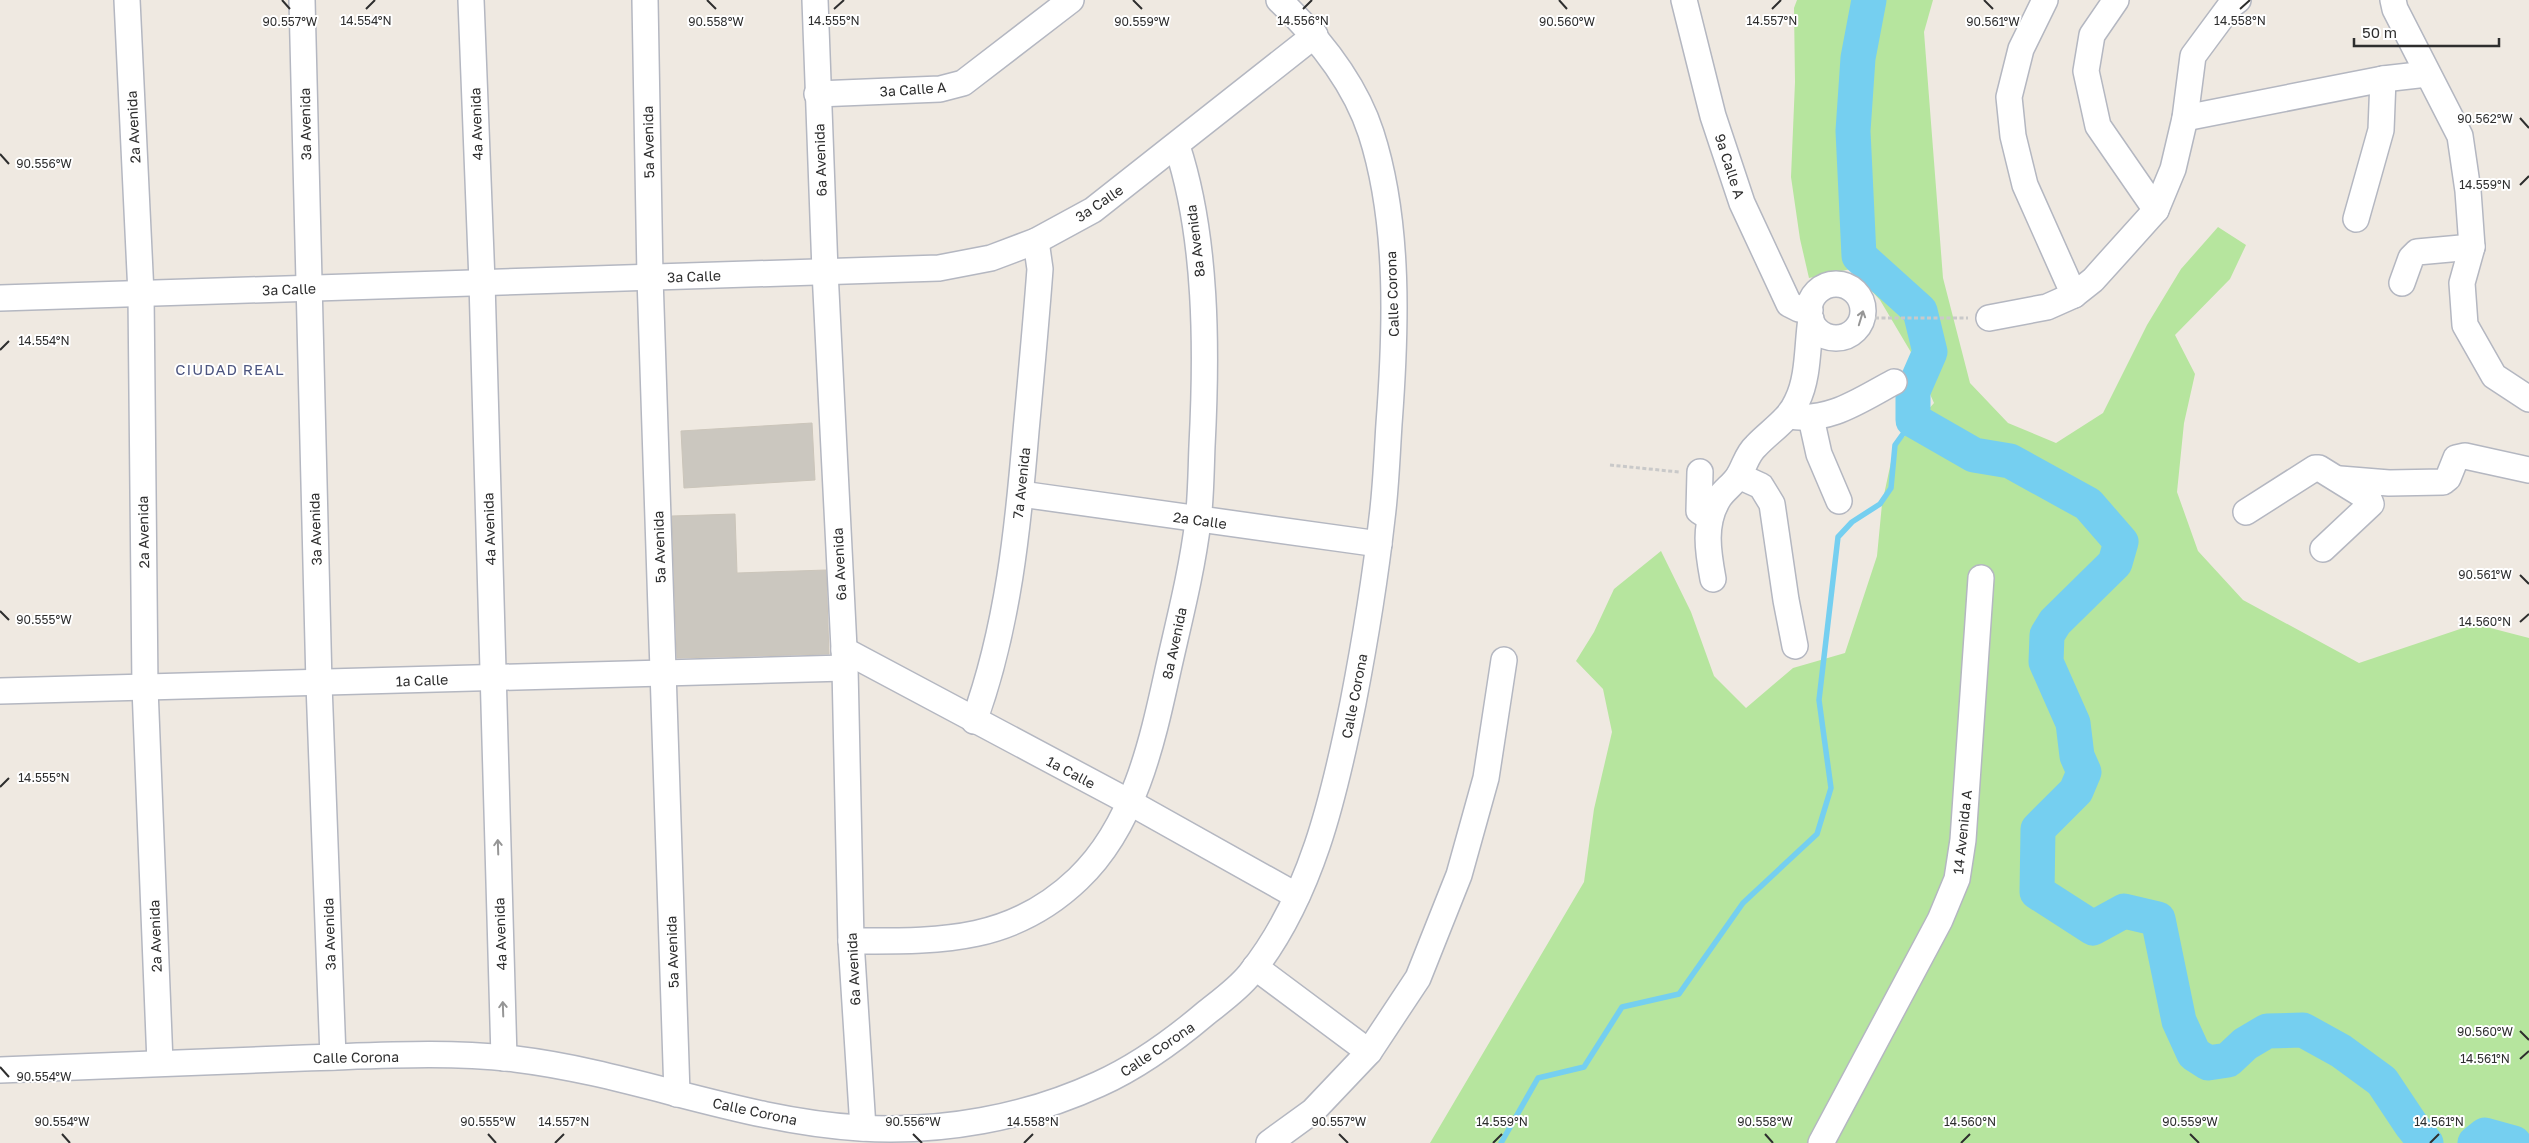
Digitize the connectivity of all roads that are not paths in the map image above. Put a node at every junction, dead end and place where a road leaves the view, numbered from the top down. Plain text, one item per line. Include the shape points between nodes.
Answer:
1 (127, 0) edge
2 (302, 0) edge
3 (471, 0) edge
4 (644, 0) edge
5 (815, 0) edge
6 (1071, 0) edge
7 (1279, 0) edge
8 (1684, 0) edge
9 (2045, 0) edge
10 (2116, 0) edge
11 (2238, 0) edge
12 (2393, 0) edge
13 (1315, 35) junction
14 (2427, 74) junction
15 (2383, 79) junction
16 (817, 94) junction
17 (2186, 118) junction
18 (1177, 146) junction
19 (2156, 210) junction
20 (2356, 219) dead end
21 (1036, 241) junction
22 (2472, 247) junction
23 (825, 271) junction
24 (650, 277) junction
25 (482, 282) junction
26 (2402, 283) dead end
27 (309, 288) junction
28 (141, 294) junction
29 (2074, 295) junction
30 (0, 298) edge
31 (1810, 314) junction
32 (1989, 318) road end
33 (1894, 382) dead end
34 (2529, 399) edge
35 (1800, 417) junction
36 (2529, 470) edge
37 (1700, 472) road end
38 (1739, 476) junction
39 (2338, 479) junction
40 (1021, 494) junction
41 (1839, 501) dead end
42 (2246, 512) dead end
43 (1710, 518) junction
44 (1198, 520) junction
45 (1379, 544) junction
46 (2323, 548) dead end
47 (1981, 578) dead end
48 (1712, 580) dead end
49 (1795, 646) dead end
50 (844, 659) junction
51 (1504, 660) dead end
52 (663, 672) junction
53 (493, 678) junction
54 (319, 684) junction
55 (145, 688) junction
56 (0, 691) edge
57 (974, 720) junction
58 (1131, 803) junction
59 (1298, 896) junction
60 (851, 941) junction
61 (1255, 967) junction
62 (1369, 1052) junction
63 (333, 1058) junction
64 (504, 1058) junction
65 (160, 1063) junction
66 (0, 1070) edge
67 (677, 1094) junction
68 (863, 1128) junction
69 (1269, 1143) edge
70 (1821, 1143) edge

1 - 28 street, 2a Avenida
2 - 27 street, 3a Avenida
3 - 25 street, 4a Avenida
4 - 24 street, 5a Avenida
5 - 16 street, 6a Avenida
6 - 16 street, 3a Calle A via 963,83 940,89
7 - 13 street, Calle Corona
8 - 31 street, 9a Calle A via 1713,116 1742,203 1789,304
9 - 29 street via 2021,49 2009,97 2013,136 2025,185
10 - 19 street via 2092,36 2086,71 2098,126
11 - 17 street via 2193,56
12 - 14 street
13 - 18 street, 3a Calle
13 - 45 street, Calle Corona via 1357,100 1371,133 1389,226 1393,369
14 - 15 street
14 - 22 street via 2460,136
15 - 17 street
15 - 20 street via 2381,130
16 - 23 street, 6a Avenida
17 - 19 street via 2173,169
18 - 21 street, 3a Calle via 1093,210
18 - 44 street, 8a Avenida via 1196,230 1205,334
19 - 29 street via 2093,280
21 - 23 street, 3a Calle via 990,258 940,268
21 - 40 street, 7a Avenida via 1040,269
22 - 26 street via 2417,252 2411,258
22 - 34 street via 2462,283 2465,325 2494,376
23 - 24 street, 3a Calle
23 - 50 street, 6a Avenida
24 - 25 street, 3a Calle
24 - 52 street, 5a Avenida
25 - 27 street, 3a Calle
25 - 53 street, 4a Avenida
27 - 28 street, 3a Calle
27 - 54 street, 3a Avenida
28 - 30 street, 3a Calle
28 - 55 street, 2a Avenida
29 - 32 street via 2047,307
31 -> 31 street via 1821,333 1837,338 1853,332 1866,318 1862,302 1852,289 1844,285 1828,285 1821,289 1811,302
31 - 35 street via 1805,378 1798,401
33 - 35 street via 1837,413
35 - 38 street via 1754,448
35 - 41 street
36 - 39 street via 2465,456 2456,458 2443,482 2388,483
37 - 43 street via 1699,511
38 - 43 street via 1720,496
38 - 49 street via 1761,486 1772,504
39 - 42 street via 2315,468
39 - 46 street via 2369,499 2371,504
40 - 44 street, 2a Calle
40 - 57 street, 7a Avenida via 1006,604 985,691
43 - 48 street via 1707,528
44 - 45 street, 2a Calle
44 - 58 street, 8a Avenida via 1158,714
45 - 59 street, Calle Corona via 1366,635 1341,763
47 - 70 street, 14 Avenida A via 1963,840 1956,879 1940,920
50 - 52 street, 1a Calle
50 - 57 street, 1a Calle
50 - 60 street, 6a Avenida
51 - 62 street via 1486,778 1459,875 1418,978
52 - 53 street, 1a Calle
52 - 67 street, 5a Avenida
53 - 54 street, 1a Calle
64 -> 53 street, 4a Avenida
54 - 55 street, 1a Calle
54 - 63 street, 3a Avenida
55 - 56 street, 1a Calle
55 - 65 street, 2a Avenida
57 - 58 street, 1a Calle
58 - 59 street, 1a Calle
58 - 60 street, 8a Avenida via 1107,846 1078,879 1047,904 1011,924 975,935 933,941
59 - 61 street, Calle Corona
60 - 68 street, 6a Avenida
61 - 62 street
61 - 68 street, Calle Corona via 1231,993 1159,1050 1125,1072 1073,1096 982,1121 933,1127
62 - 69 street via 1313,1111
63 - 64 street, Calle Corona
63 - 65 street, Calle Corona
64 - 67 street, Calle Corona via 569,1068
65 - 66 street, Calle Corona
67 - 68 street, Calle Corona via 773,1116

